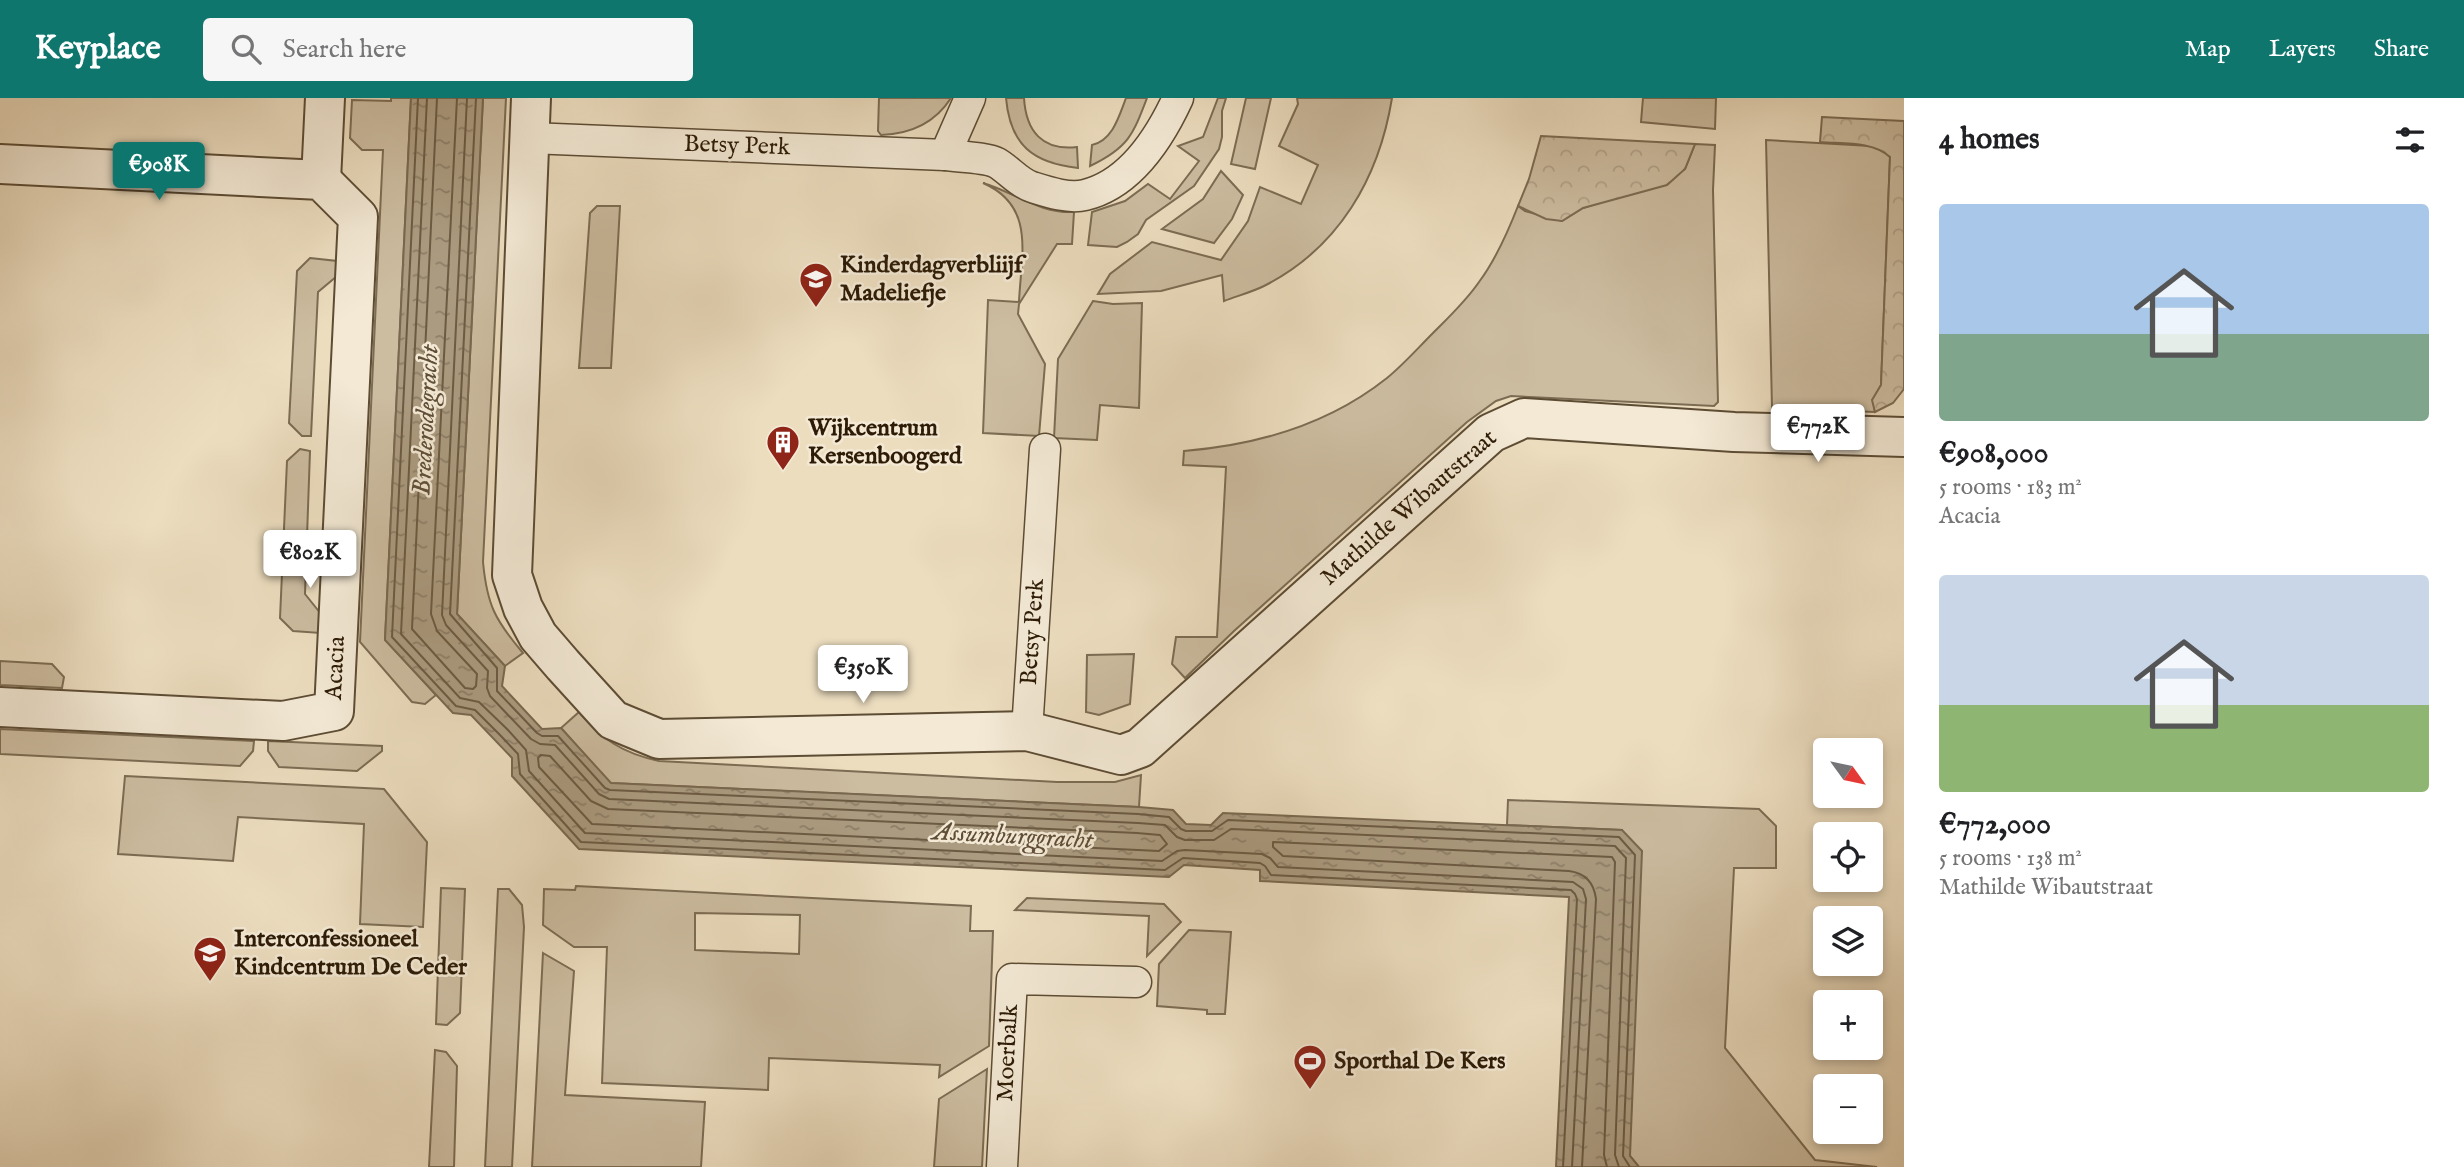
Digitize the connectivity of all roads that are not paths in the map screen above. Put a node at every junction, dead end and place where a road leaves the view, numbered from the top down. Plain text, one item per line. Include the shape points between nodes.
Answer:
1 (325, 98) edge
2 (531, 98) edge
3 (971, 98) edge
4 (1178, 98) edge
5 (530, 138) junction
6 (945, 155) junction
7 (0, 164) edge
8 (321, 180) junction
9 (1904, 437) edge
10 (1045, 449) dead end
11 (0, 707) edge
12 (1027, 731) junction
13 (1136, 982) dead end
14 (1002, 1167) edge

1 - 8 street
2 - 5 street
3 - 6 lane
4 - 6 lane, Betsy Perk via 1166,124 1136,164 1112,183 1084,195 1029,186 995,161
5 - 6 lane, Betsy Perk
5 - 12 street via 512,575 538,636 613,720 659,739
7 - 8 street
8 - 11 street, Acacia via 358,218 334,711 283,721
9 - 12 street, Mathilde Wibautstraat via 1524,418 1510,422 1491,433 1140,748 1121,755
10 - 12 lane, Betsy Perk
13 - 14 lane, Moerbalk via 1012,979

